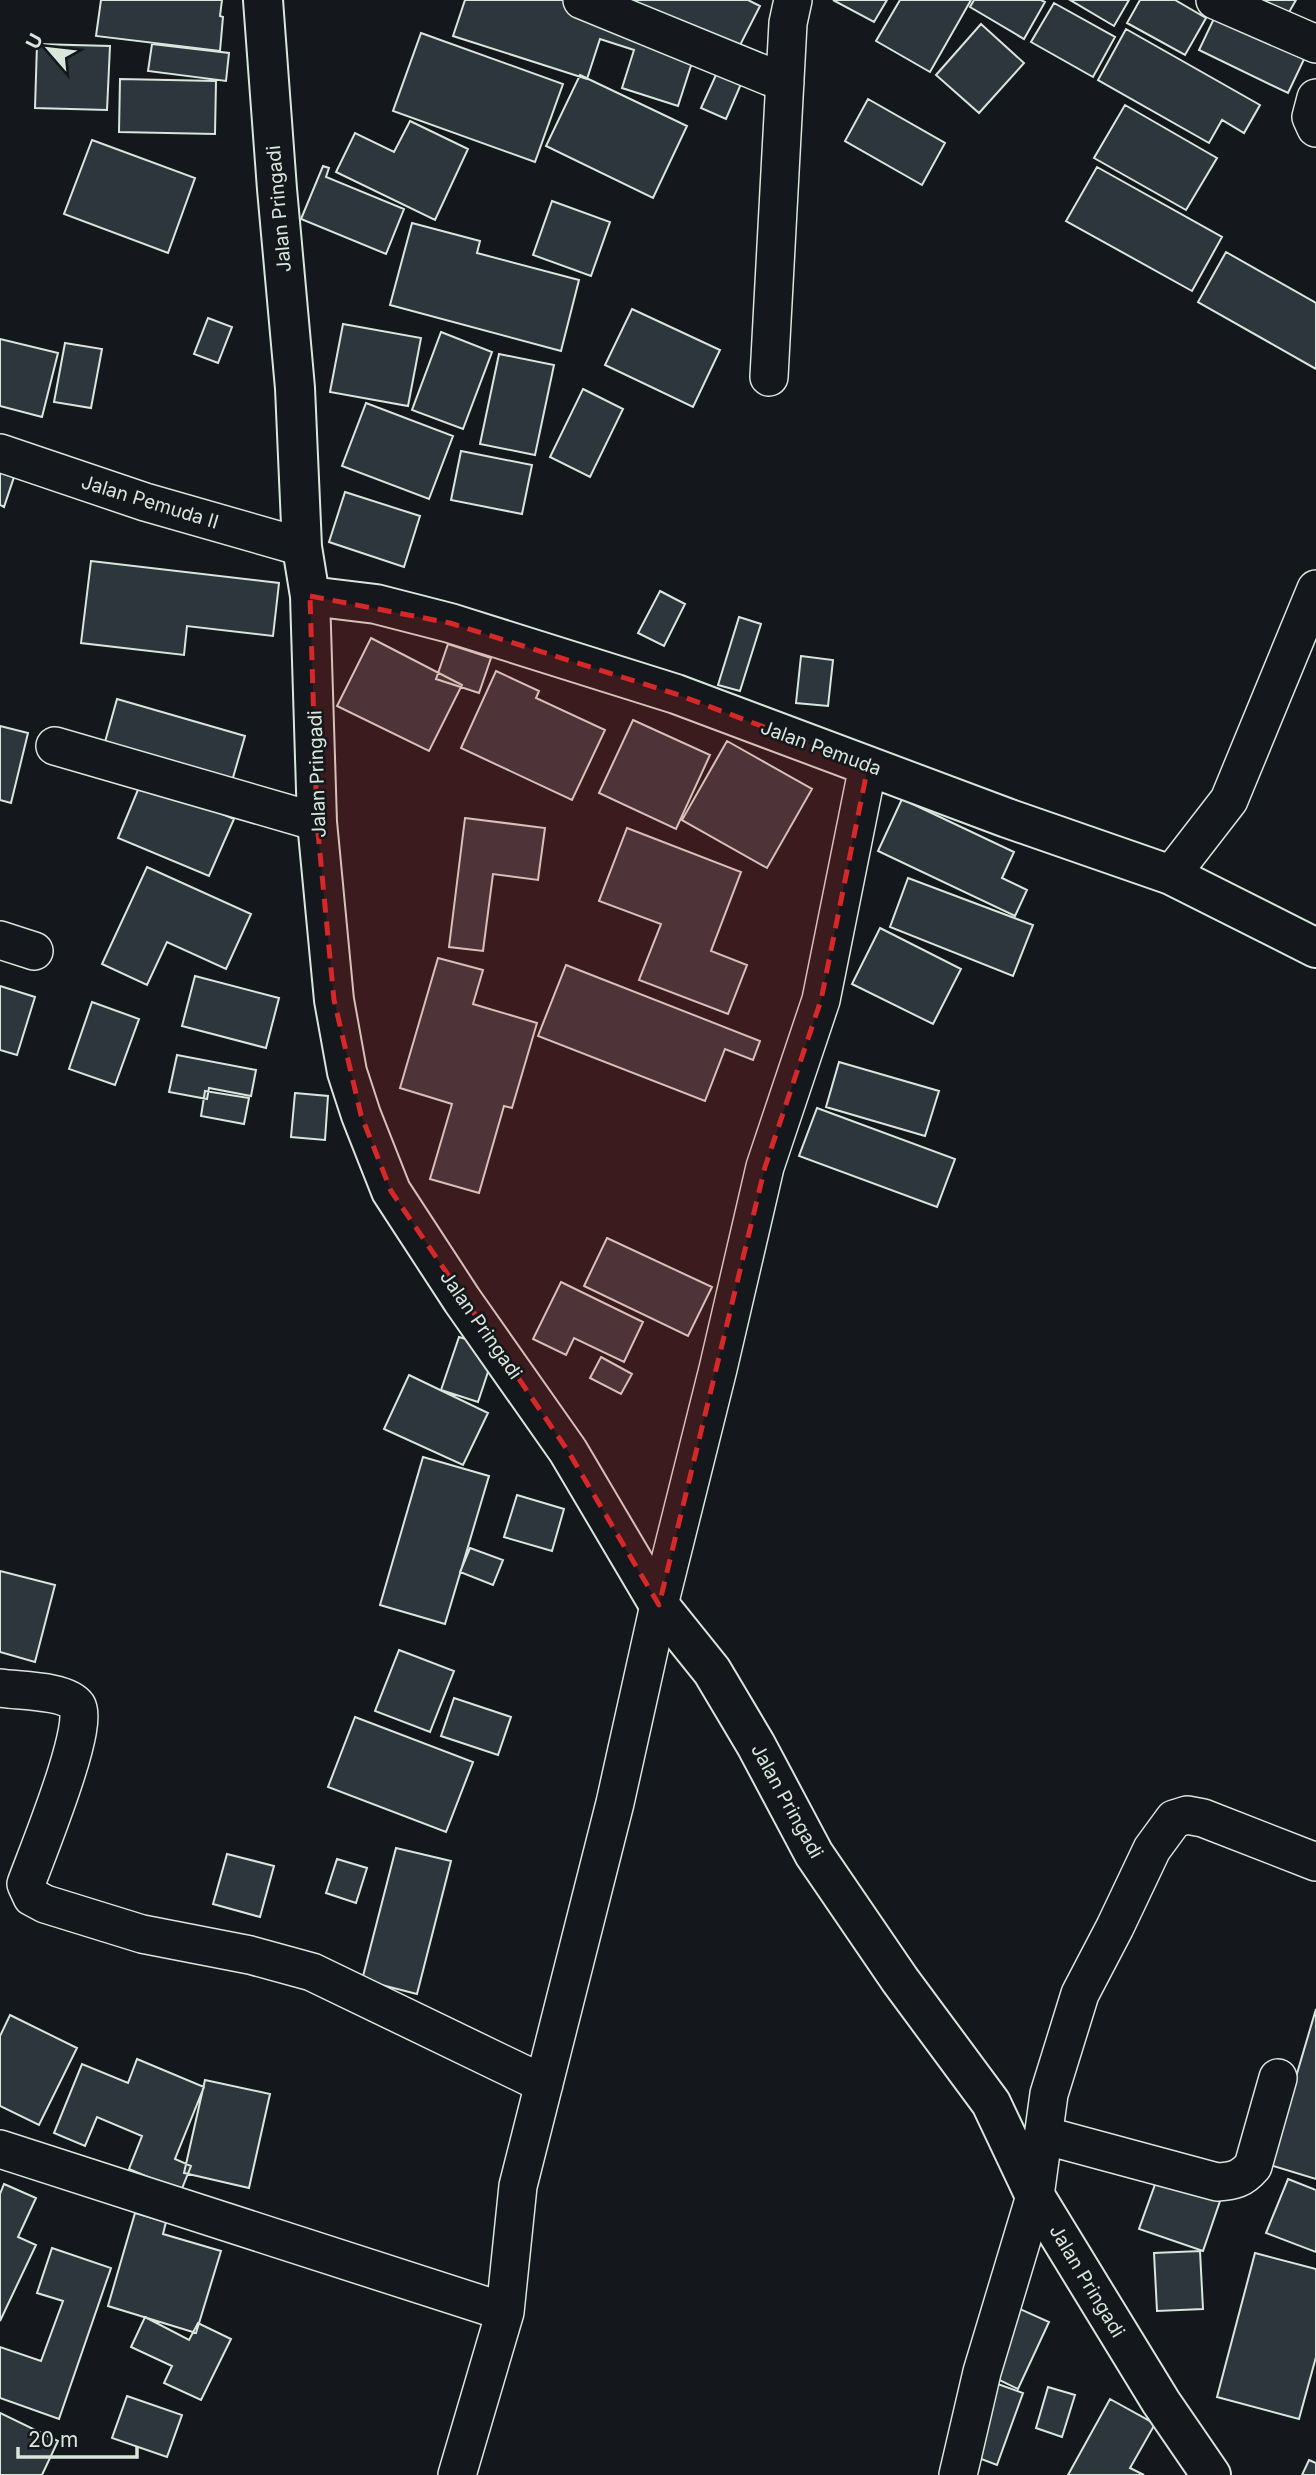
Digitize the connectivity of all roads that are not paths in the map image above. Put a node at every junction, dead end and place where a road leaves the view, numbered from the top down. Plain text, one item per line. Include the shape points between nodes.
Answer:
1 (263, 0) edge
2 (582, 0) edge
3 (793, 0) edge
4 (1215, 0) edge
5 (1316, 44) edge
6 (785, 83) junction
7 (1316, 98) edge
8 (1316, 128) edge
9 (769, 377) dead end
10 (0, 453) edge
11 (302, 547) junction
12 (1316, 589) edge
13 (310, 596) junction
14 (55, 746) dead end
15 (868, 766) junction
16 (317, 822) junction
17 (1171, 875) junction
18 (1316, 948) edge
19 (659, 1605) junction
20 (0, 1688) edge
21 (1316, 1862) edge
22 (1278, 2078) dead end
23 (544, 2084) junction
24 (1042, 2134) junction
25 (0, 2149) edge
26 (1035, 2196) junction
27 (505, 2312) junction
28 (457, 2475) edge
29 (958, 2475) edge
30 (1211, 2475) edge

1 - 11 street, Jalan Pringadi via 295,388
2 - 6 street
3 - 6 street
4 - 5 street
6 - 9 street
7 - 8 street via 1311,117
10 - 11 street, Jalan Pemuda II via 145,502
11 - 13 street, Jalan Pringadi
12 - 17 street via 1229,800
13 - 15 street, Jalan Pemuda via 376,604 463,627 676,694
13 - 16 street, Jalan Pringadi
14 - 16 street
15 - 17 street, Jalan Pemuda
15 - 19 street via 821,1000 765,1167
16 - 19 street, Jalan Pringadi via 334,1000 347,1072 391,1191 568,1451
17 - 18 street, Jalan Pemuda
19 - 23 street
19 - 26 street, Jalan Pringadi via 712,1671 822,1865 991,2103
20 - 23 street via 58,1695 76,1706 80,1715 76,1744 26,1884 32,1897 142,1934 312,1972
21 - 24 street via 1203,1818 1188,1815 1174,1819 1152,1849 1080,1994 1049,2094
22 - 24 street via 1253,2166 1232,2181 1217,2182
23 - 27 street via 518,2186
24 - 26 street
25 - 27 street
26 - 29 street via 982,2372
26 - 30 street, Jalan Pringadi
27 - 28 street

